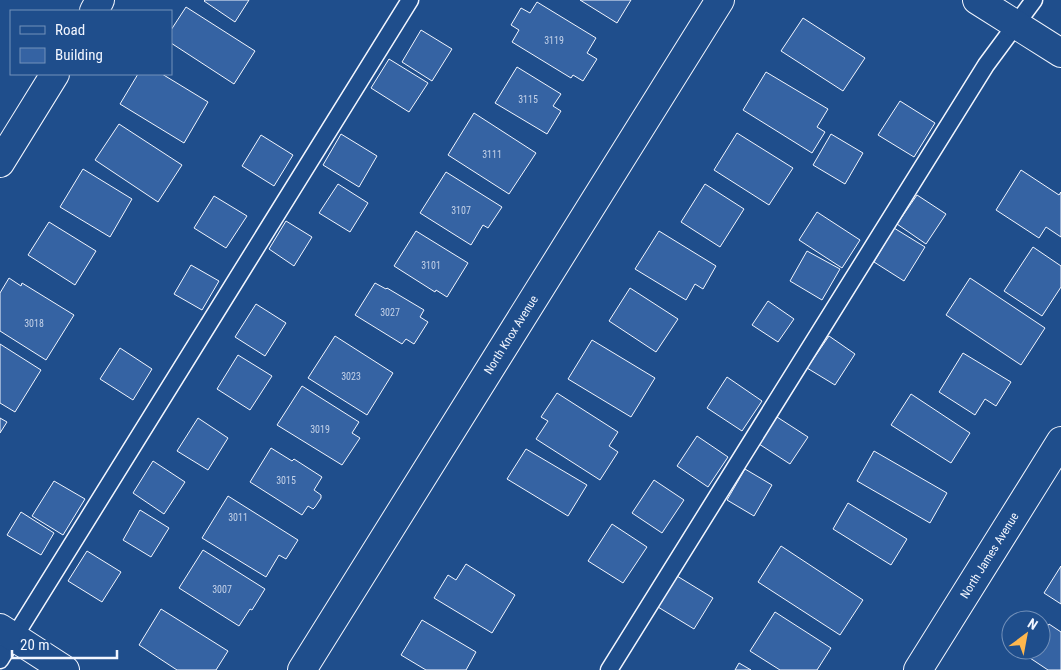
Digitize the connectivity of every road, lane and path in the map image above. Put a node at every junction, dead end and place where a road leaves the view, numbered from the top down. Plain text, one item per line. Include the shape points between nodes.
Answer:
1 (410, 0) edge
2 (720, 0) edge
3 (977, 0) edge
4 (1034, 0) edge
5 (1017, 25) junction
6 (1061, 53) edge
7 (54, 75) edge
8 (0, 163) edge
9 (1061, 441) edge
10 (5, 642) edge
11 (65, 670) edge
12 (302, 670) edge
13 (609, 670) edge
14 (918, 670) edge

1 - 10 lane
2 - 12 street, North Knox Avenue
3 - 5 street
4 - 5 lane
5 - 6 street
5 - 13 lane via 986,65
7 - 8 street
9 - 14 street, North James Avenue
10 - 11 street

